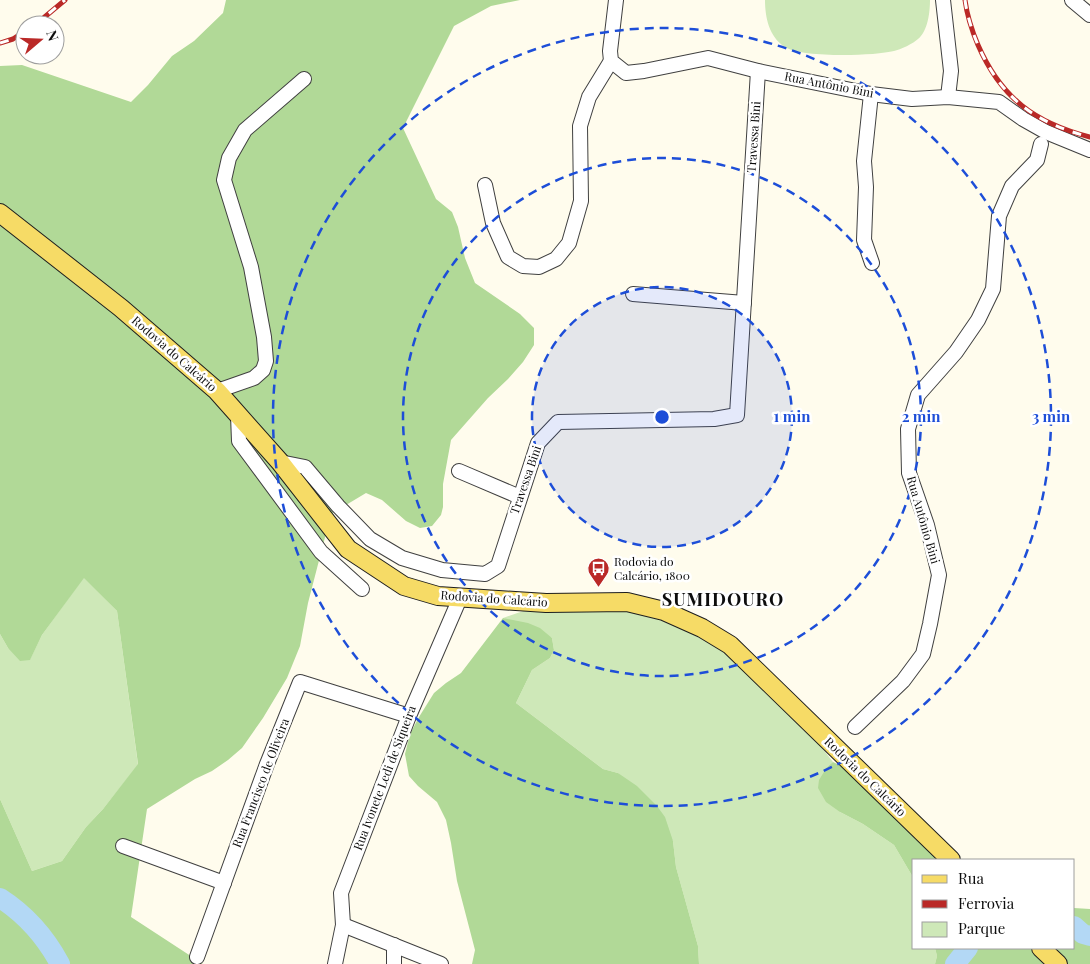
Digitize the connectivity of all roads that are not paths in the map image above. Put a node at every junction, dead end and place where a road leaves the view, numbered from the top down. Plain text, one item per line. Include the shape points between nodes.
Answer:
1 (616, 0) edge
2 (943, 0) edge
3 (1072, 0) edge
4 (1090, 15) edge
5 (611, 61) junction
6 (758, 71) junction
7 (304, 79) dead end
8 (871, 94) junction
9 (948, 97) junction
10 (1043, 138) junction
11 (1090, 150) edge
12 (485, 185) dead end
13 (0, 213) edge
14 (872, 263) dead end
15 (632, 294) dead end
16 (744, 303) junction
17 (217, 392) junction
18 (238, 415) junction
19 (280, 462) junction
20 (459, 471) dead end
21 (520, 496) junction
22 (362, 589) dead end
23 (460, 598) junction
24 (409, 716) junction
25 (855, 727) dead end
26 (123, 846) dead end
27 (950, 859) edge
28 (224, 884) junction
29 (343, 925) junction
30 (394, 945) junction
31 (1042, 949) edge
32 (197, 957) dead end
33 (335, 964) edge
34 (394, 964) edge
35 (441, 964) edge
36 (1058, 964) edge

1 - 5 street
2 - 9 street via 951,71
3 - 4 street
5 - 6 street, Rua Antônio Bini via 626,73 708,58
5 - 12 street via 589,97 580,126 581,202 569,243 556,258 539,267 523,266 508,257 493,223
6 - 8 street, Rua Antônio Bini
6 - 16 street, Travessa Bini
7 - 17 street via 245,130 229,158 224,180 251,267 266,361 263,370 254,378
8 - 9 street, Rua Antônio Bini via 912,99
8 - 14 street via 864,161 864,240
9 - 10 street, Rua Antônio Bini via 999,102
10 - 11 street
10 - 25 street, Rua Antônio Bini via 1036,160 1012,186 999,216 993,289 978,320 956,352 918,395 908,429 909,473 939,575 922,654 903,681
13 - 17 main road, Rodovia do Calcário via 121,308
15 - 16 street
16 - 21 street, Travessa Bini via 736,415 714,419 558,422 538,443
17 - 18 main road, Rodovia do Calcário
18 - 19 main road, Rodovia do Calcário
18 - 22 street via 239,440 321,552
19 - 21 street, Travessa Bini via 305,468 370,539 402,558 442,570 485,574 498,566
19 - 23 main road, Rodovia do Calcário via 348,549 404,586 438,596
20 - 21 street
23 - 24 street, Rua Ivonete Ledi de Siqueira
23 - 27 main road, Rodovia do Calcário via 546,603 627,602 664,611 702,628 730,645
24 - 28 street, Rua Francisco de Oliveira via 300,682
24 - 29 street, Rua Ivonete Ledi de Siqueira via 341,893
26 - 28 street
28 - 32 street, Rua Francisco de Oliveira
29 - 30 street
29 - 33 street, Rua Ivonete Ledi de Siqueira
30 - 34 street
30 - 35 street
31 - 36 main road

